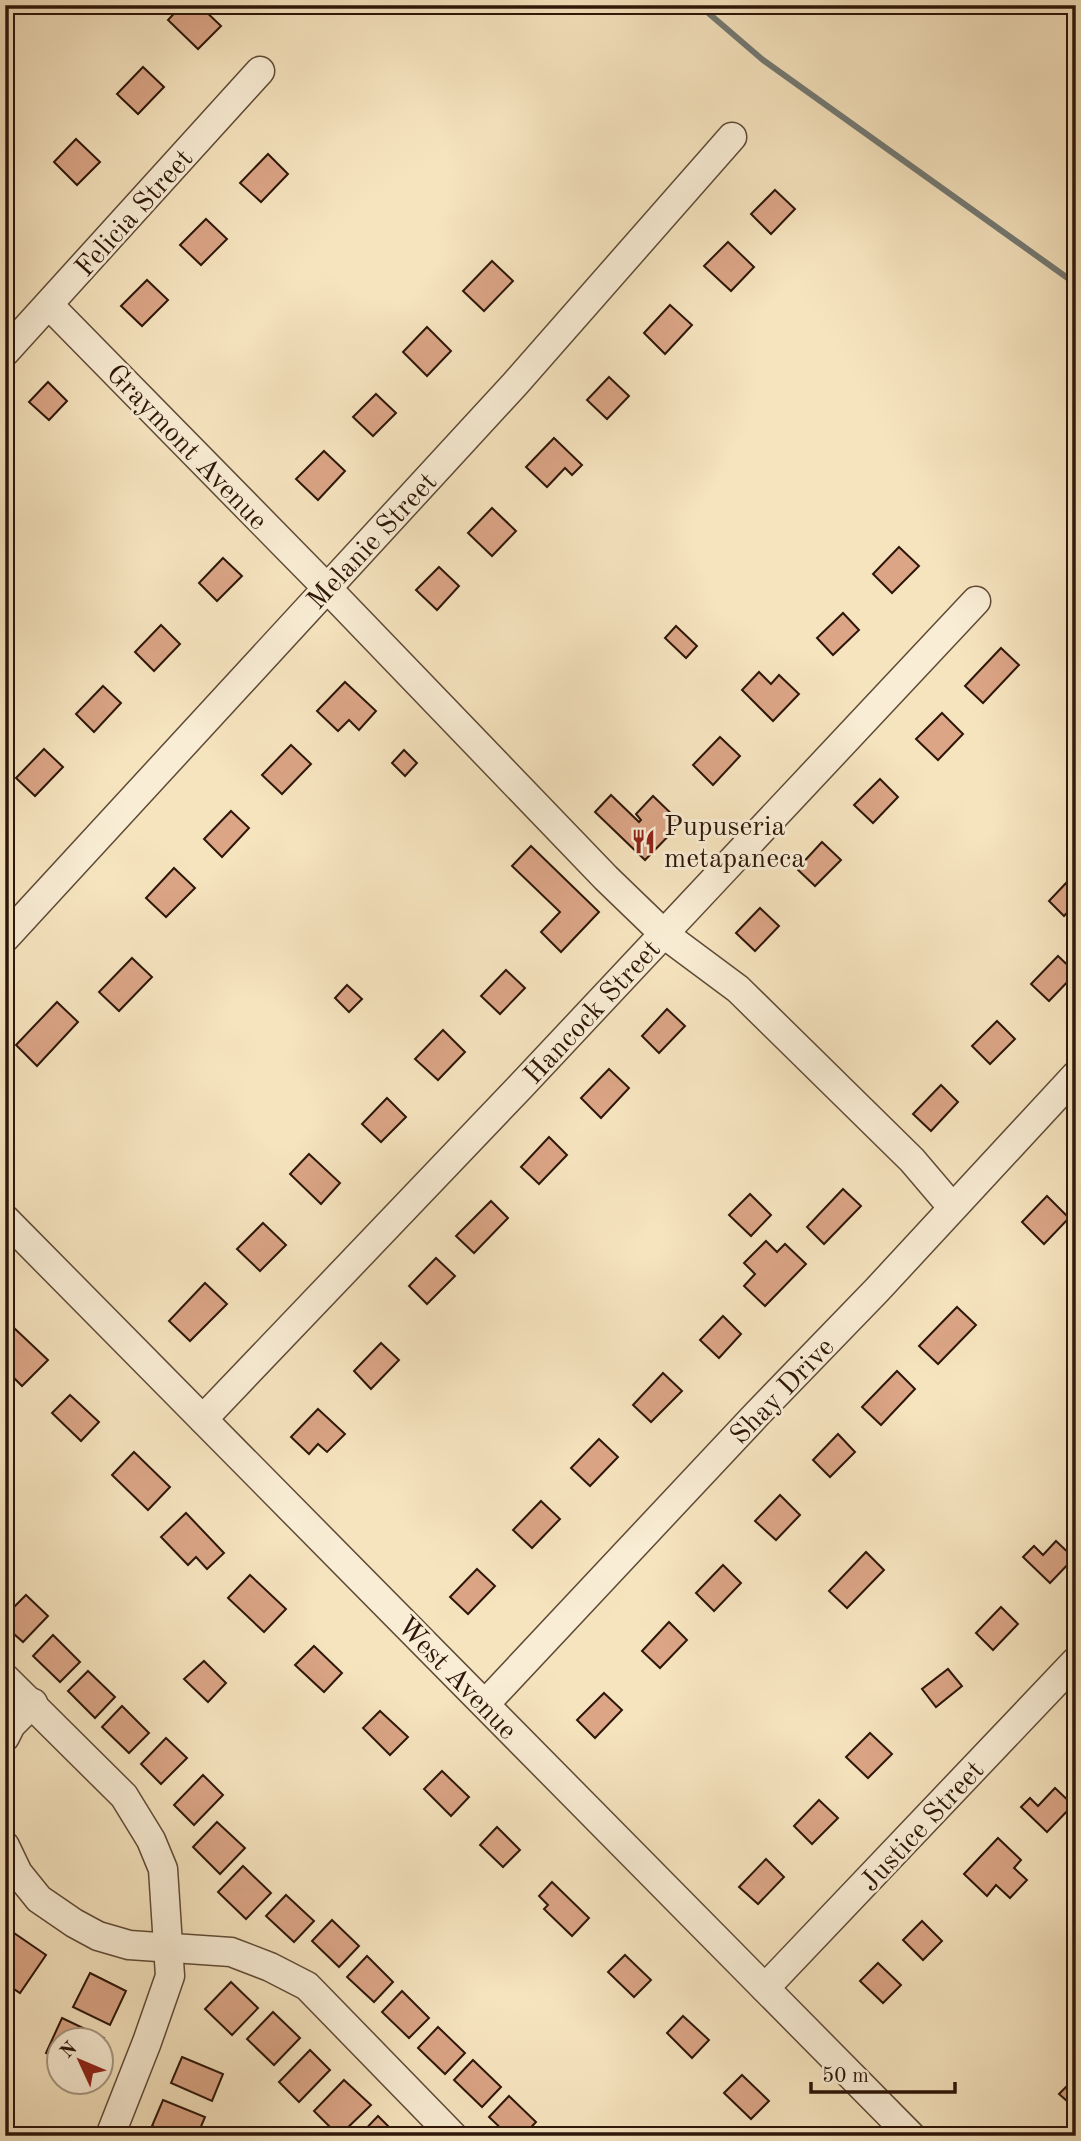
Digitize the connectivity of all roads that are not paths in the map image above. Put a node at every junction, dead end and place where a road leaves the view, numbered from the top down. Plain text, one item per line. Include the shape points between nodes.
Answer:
1 (260, 71) dead end
2 (732, 137) dead end
3 (49, 305) junction
4 (5, 352) edge
5 (326, 587) junction
6 (976, 601) dead end
7 (664, 934) junction
8 (5, 937) edge
9 (1076, 1075) edge
10 (952, 1207) junction
11 (5, 1219) edge
12 (203, 1419) junction
13 (1076, 1661) edge
14 (5, 1678) edge
15 (33, 1703) junction
16 (485, 1704) junction
17 (8, 1742) edge
18 (7, 1836) edge
19 (167, 1948) junction
20 (765, 1988) junction
21 (110, 2136) edge
22 (453, 2136) edge
23 (911, 2136) edge

1 - 3 street, Felicia Street
2 - 5 street, Melanie Street via 524,374
3 - 4 street, Felicia Street
3 - 5 street, Graymont Avenue
5 - 7 street, Graymont Avenue
5 - 8 street, Melanie Street
6 - 7 street, Hancock Street
7 - 10 street, Graymont Avenue via 738,989 912,1160
7 - 12 street, Hancock Street
9 - 10 street, Shay Drive
10 - 16 street, Shay Drive
11 - 12 street, West Avenue
12 - 16 street, West Avenue
13 - 20 street, Justice Street
14 - 15 street
15 - 17 street via 11,1725
15 - 19 street via 124,1796 151,1840 163,1869
16 - 20 street, West Avenue
18 - 19 street via 18,1873 39,1899 98,1936 129,1945
19 - 21 street via 170,1976
19 - 22 street via 231,1952 307,1986
20 - 23 street, West Avenue

